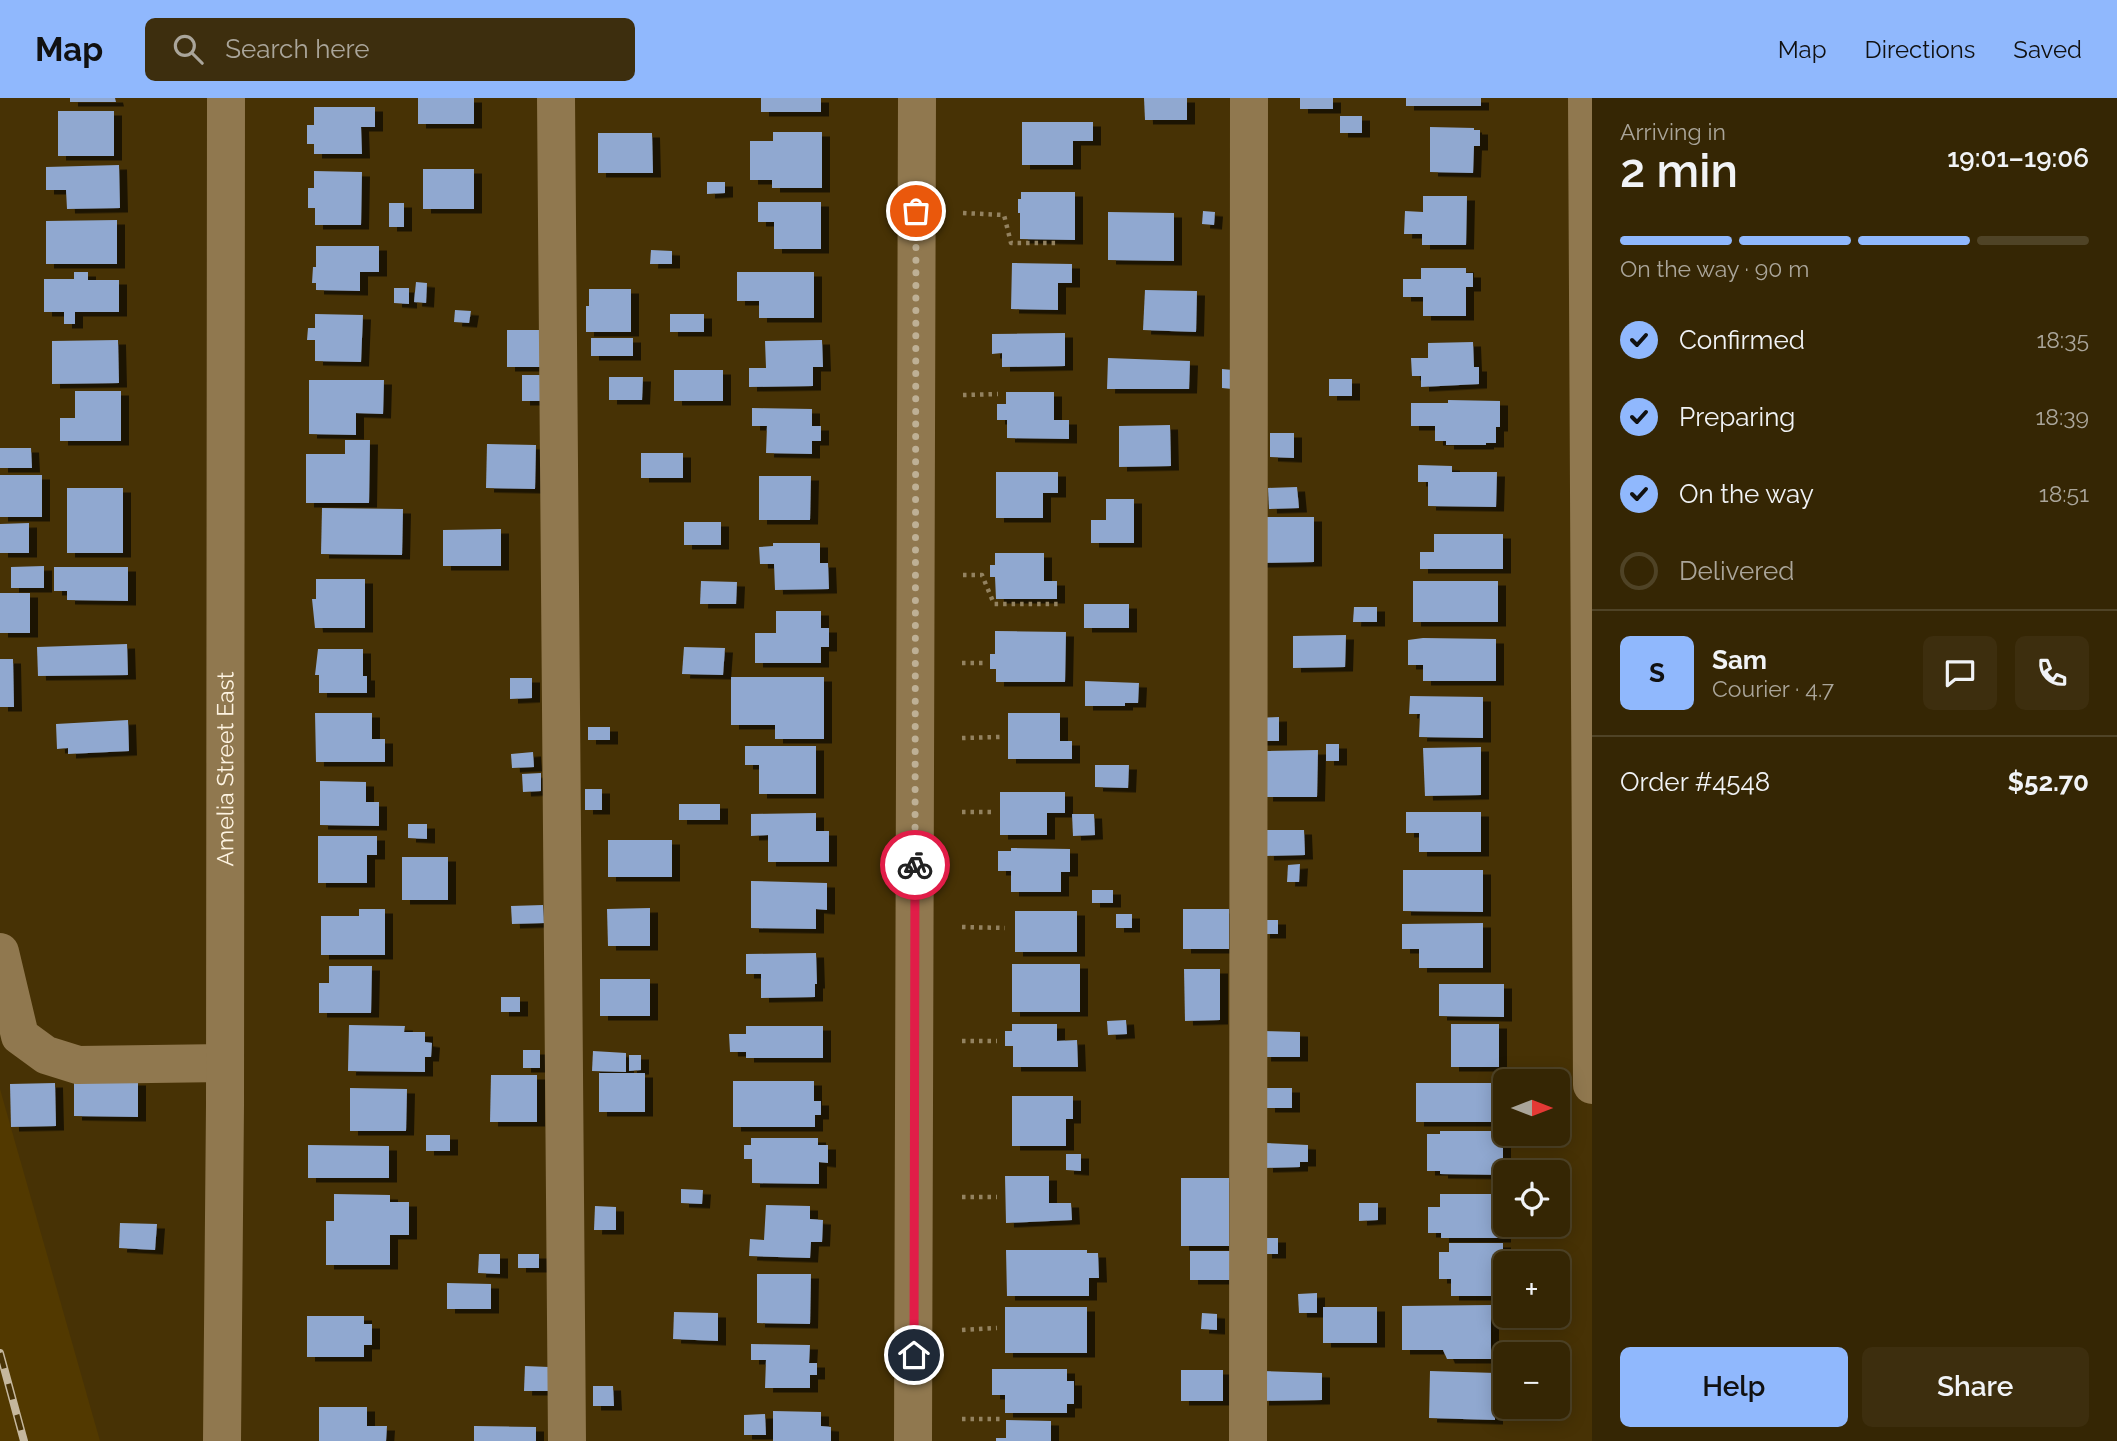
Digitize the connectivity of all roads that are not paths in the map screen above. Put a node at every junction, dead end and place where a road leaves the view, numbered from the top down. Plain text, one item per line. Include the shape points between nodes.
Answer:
1 (226, 98) edge
2 (556, 98) edge
3 (917, 98) edge
4 (1249, 98) edge
5 (1587, 98) edge
6 (0, 952) edge
7 (225, 1063) junction
8 (1592, 1085) edge
9 (222, 1441) edge
10 (567, 1441) edge
11 (914, 1441) edge
12 (1248, 1441) edge

1 - 7 street, Amelia Street East
2 - 10 street
3 - 11 street
4 - 12 street
5 - 8 street
6 - 7 street via 20,1036 46,1055 78,1065
7 - 9 street, Amelia Street East

